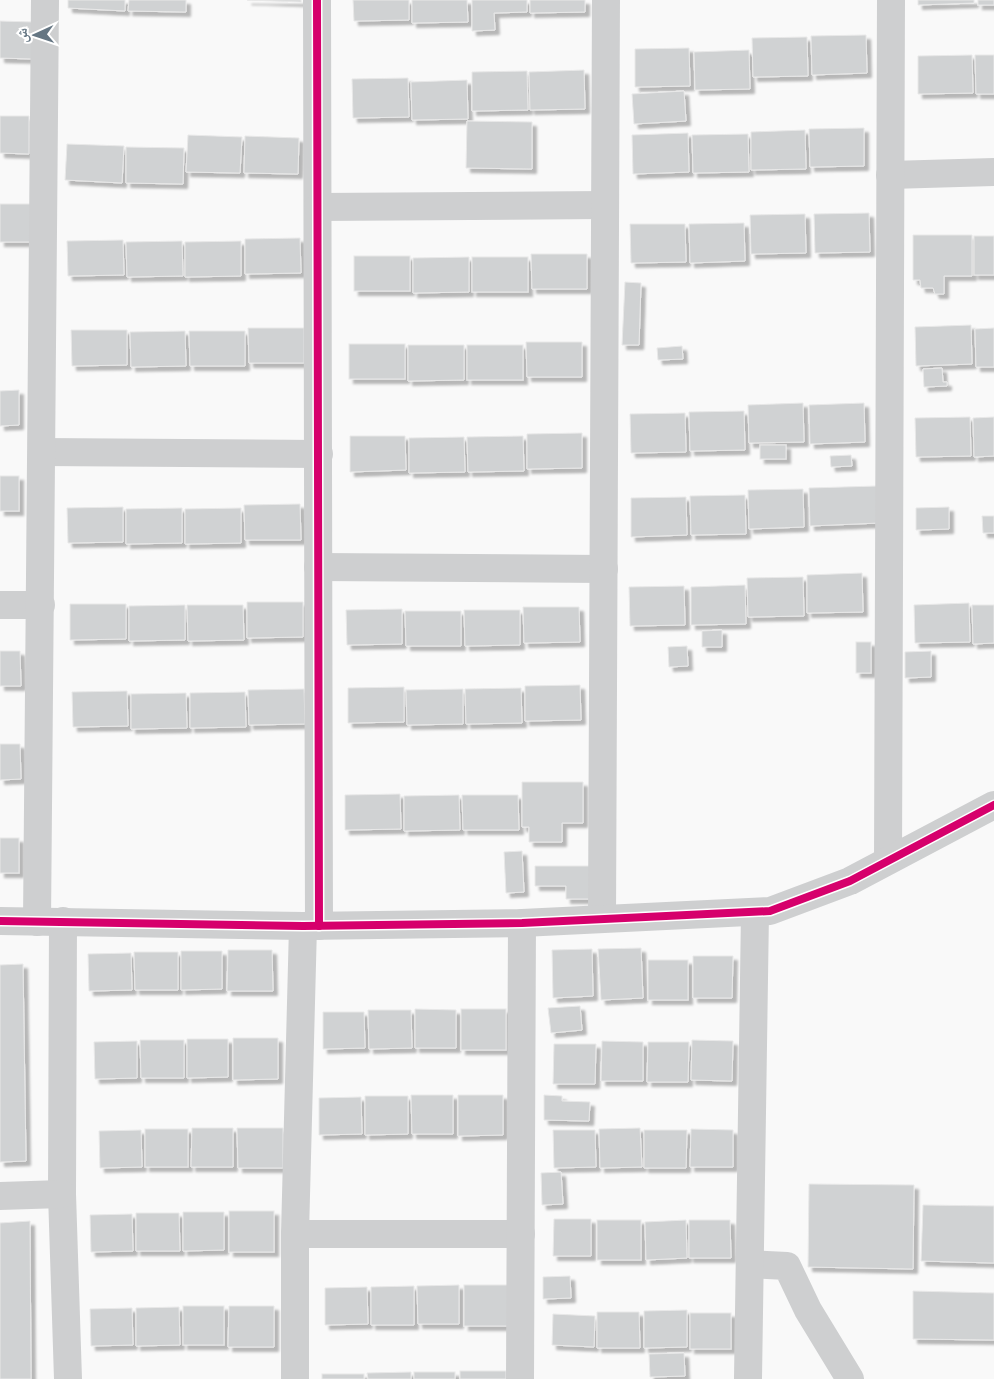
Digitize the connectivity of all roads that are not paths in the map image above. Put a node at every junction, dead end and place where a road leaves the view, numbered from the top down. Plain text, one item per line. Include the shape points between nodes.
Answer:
1 (45, 0) edge
2 (317, 0) edge
3 (606, 0) edge
4 (891, 0) edge
5 (994, 172) edge
6 (890, 175) junction
7 (605, 206) junction
8 (318, 207) junction
9 (42, 452) junction
10 (319, 454) junction
11 (318, 567) junction
12 (604, 570) junction
13 (0, 605) edge
14 (41, 605) junction
15 (994, 805) edge
16 (888, 860) junction
17 (755, 912) junction
18 (602, 918) junction
19 (0, 921) edge
20 (64, 921) junction
21 (37, 922) junction
22 (522, 923) junction
23 (311, 926) junction
24 (62, 1194) junction
25 (0, 1196) edge
26 (295, 1234) junction
27 (521, 1234) junction
28 (750, 1264) junction
29 (68, 1379) edge
30 (295, 1379) edge
31 (520, 1379) edge
32 (748, 1379) edge
33 (850, 1379) edge

1 - 9 street
2 - 8 street
3 - 7 street
4 - 6 street
5 - 6 street
6 - 16 street
7 - 8 street
7 - 12 street
8 - 10 street
9 - 10 street
9 - 14 street
10 - 11 street
11 - 12 street
11 - 23 street
12 - 18 street
13 - 14 street
14 - 21 street
15 - 16 street
16 - 17 street via 841,884 770,911
17 - 18 street
17 - 28 street
18 - 22 street
19 - 21 street
20 - 21 street
20 - 23 street
20 - 24 street
22 - 23 street
22 - 27 street
23 - 26 street
24 - 25 street
24 - 29 street
26 - 27 street
26 - 30 street
27 - 31 street
28 - 32 street
28 - 33 street via 787,1266 808,1310

